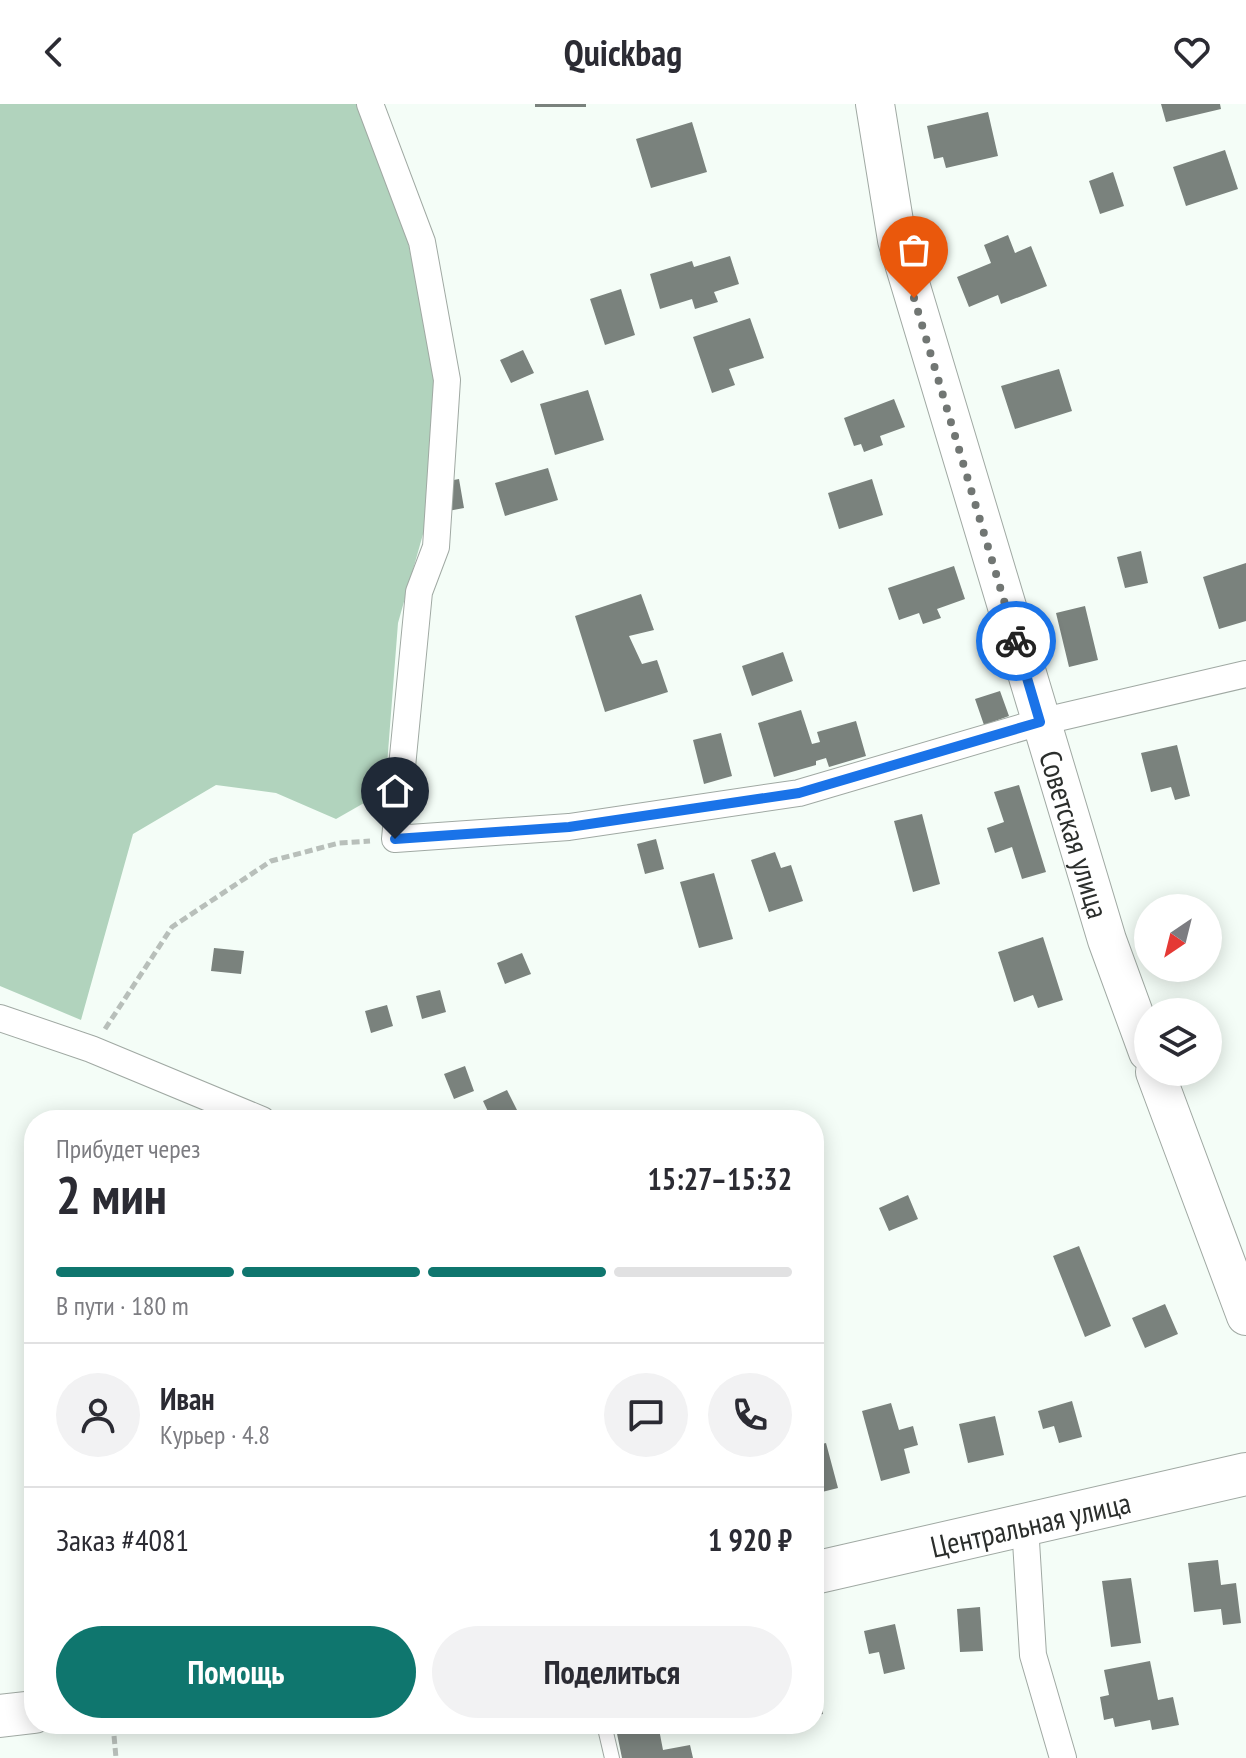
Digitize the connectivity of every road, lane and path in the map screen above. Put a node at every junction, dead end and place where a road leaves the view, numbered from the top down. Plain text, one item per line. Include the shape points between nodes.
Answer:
1 (370, 104) edge
2 (875, 104) edge
3 (1246, 674) edge
4 (1040, 722) junction
5 (395, 839) junction
6 (1134, 1014) edge
7 (0, 1018) edge
8 (91, 1049) junction
9 (1160, 1086) edge
10 (238, 1110) edge
11 (1246, 1316) edge
12 (1246, 1474) edge
13 (1025, 1525) junction
14 (824, 1571) edge
15 (24, 1713) edge
16 (0, 1716) edge
17 (114, 1734) edge
18 (606, 1734) edge
19 (116, 1758) edge
20 (612, 1758) edge
21 (1063, 1758) edge

1 - 5 street via 422,242 447,380 436,547 419,592
2 - 4 main road, Советская улица via 897,240
3 - 4 street
4 - 5 street via 799,793 569,827
4 - 6 main road, Советская улица
5 - 8 path via 339,843 271,861 172,927
7 - 8 street
8 - 10 street
9 - 11 main road
12 - 13 main road, Центральная улица
13 - 14 main road, Центральная улица
13 - 21 street via 1033,1655
15 - 16 main road
17 - 19 path
18 - 20 lane

